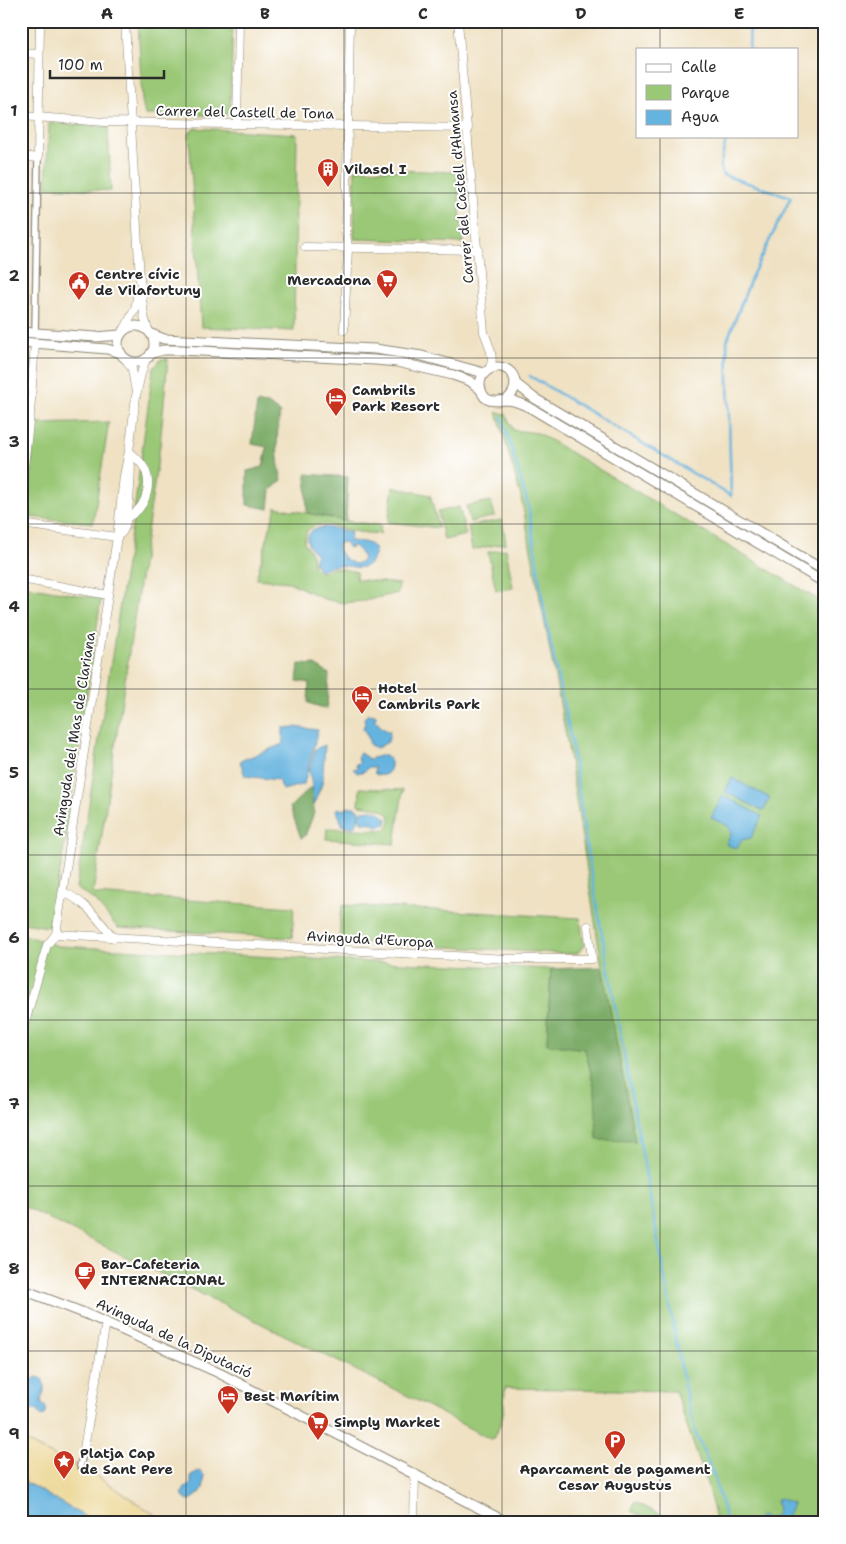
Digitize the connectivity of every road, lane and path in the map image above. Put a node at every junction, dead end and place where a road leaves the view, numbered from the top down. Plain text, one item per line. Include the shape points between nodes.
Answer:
1 (40, 21) edge
2 (125, 21) edge
3 (239, 21) edge
4 (350, 21) edge
5 (458, 21) edge
6 (21, 53) edge
7 (39, 54) junction
8 (21, 116) edge
9 (38, 118) junction
10 (130, 122) junction
11 (237, 124) junction
12 (348, 126) junction
13 (468, 128) junction
14 (21, 156) edge
15 (38, 158) junction
16 (305, 247) dead end
17 (348, 248) junction
18 (478, 250) junction
19 (140, 279) junction
20 (344, 330) dead end
21 (21, 332) edge
22 (122, 332) junction
23 (149, 332) junction
24 (35, 338) junction
25 (21, 342) edge
26 (490, 350) junction
27 (149, 355) junction
28 (123, 356) junction
29 (507, 370) junction
30 (486, 371) junction
31 (515, 383) junction
32 (480, 389) junction
33 (136, 396) junction
34 (506, 400) junction
35 (21, 402) edge
36 (31, 402) junction
37 (129, 451) junction
38 (22, 470) edge
39 (124, 476) junction
40 (21, 492) edge
41 (127, 514) junction
42 (21, 524) edge
43 (117, 537) junction
44 (825, 571) edge
45 (21, 579) edge
46 (825, 583) edge
47 (108, 595) junction
48 (63, 892) junction
49 (101, 922) junction
50 (588, 926) dead end
51 (56, 934) junction
52 (88, 936) junction
53 (114, 938) junction
54 (21, 1037) edge
55 (21, 1288) edge
56 (106, 1322) junction
57 (83, 1454) joint
58 (80, 1466) dead end
59 (415, 1474) junction
60 (414, 1523) edge
61 (508, 1523) edge

1 - 7 street
2 - 10 street
3 - 11 street
4 - 12 street
5 - 13 street, Carrer del Castell d'Almansa
6 - 7 street
7 - 9 street
8 - 9 street, Carrer del Castell de Tona
9 - 10 street, Carrer del Castell de Tona
9 - 15 street
10 - 11 street, Carrer del Castell de Tona
10 - 19 street
11 - 12 street, Carrer del Castell de Tona
12 - 13 street, Carrer del Castell de Tona
12 - 17 street
13 - 18 street, Carrer del Castell d'Almansa
14 - 15 street
15 - 24 street
16 - 17 street
17 - 18 street
17 - 20 street
18 - 26 street, Carrer del Castell d'Almansa via 484,332
19 - 22 street via 135,309
19 - 23 street
21 - 24 street
22 - 23 street via 136,326
22 - 24 street via 96,337
22 - 28 street via 118,346
23 - 27 street via 154,343
23 - 30 street via 164,339 375,349
24 - 25 street
24 - 28 street via 107,348
24 - 36 street
26 - 29 street, Carrer del Castell d'Almansa
26 - 30 street, Carrer del Castell d'Almansa via 492,365
27 - 28 street via 136,362
27 - 32 street via 164,350 182,350 374,360 453,375
27 - 33 street, Avinguda del Mas de Clariana
28 - 33 street, Avinguda del Mas de Clariana via 134,377
29 - 30 street via 496,367
29 - 31 street
30 - 32 street via 480,380
31 - 34 street via 512,395
31 - 44 street via 534,398
32 - 34 street via 490,401
33 - 37 street, Avinguda del Mas de Clariana
34 - 46 street via 529,407
35 - 36 street
36 - 38 street
37 - 39 street, Avinguda del Mas de Clariana
37 - 41 street, Avinguda del Mas de Clariana via 132,466
37 - 41 street via 142,464 148,492 136,513
38 - 40 street
39 - 41 street, Avinguda del Mas de Clariana via 127,488 123,512
39 - 43 street, Avinguda del Mas de Clariana
41 - 43 street, Avinguda del Mas de Clariana via 124,530
42 - 43 street
43 - 47 street, Avinguda del Mas de Clariana
45 - 47 street
47 - 48 street, Avinguda del Mas de Clariana
48 - 49 street via 83,903
48 - 51 street, Avinguda del Mas de Clariana
49 - 52 street via 101,928
49 - 53 street
50 - 53 street, Avinguda d'Europa via 592,959 508,959
51 - 52 street, Avinguda d'Europa
51 - 54 street, Avinguda del Mas de Clariana via 47,945
52 - 53 street, Avinguda d'Europa
55 - 56 street, Avinguda de la Diputació
56 - 57 street
56 - 59 street, Avinguda de la Diputació via 248,1387
57 - 58 street
59 - 60 street
59 - 61 street, Avinguda de la Diputació

